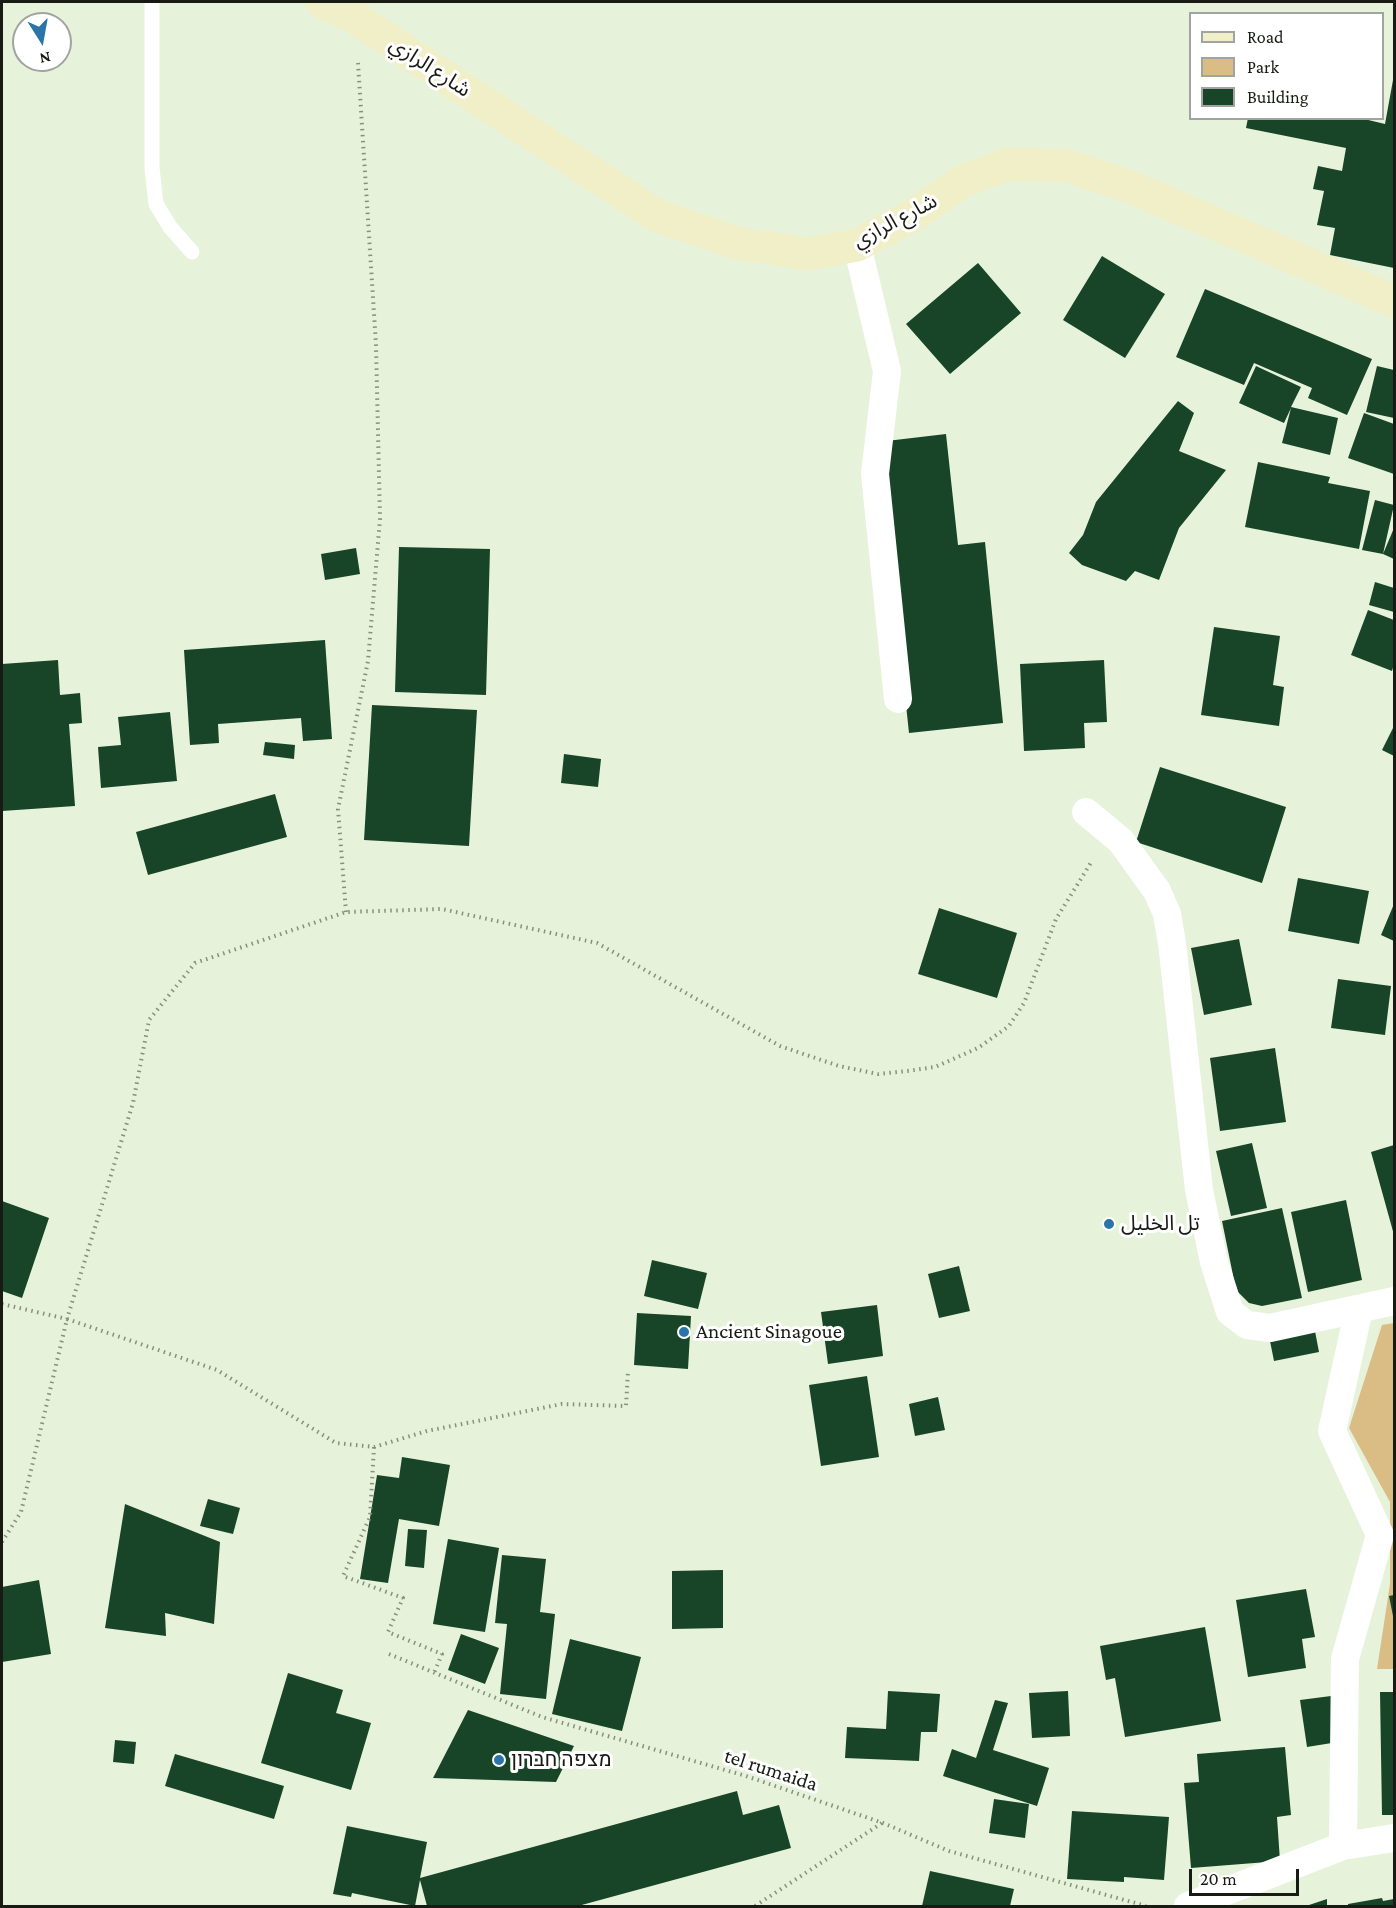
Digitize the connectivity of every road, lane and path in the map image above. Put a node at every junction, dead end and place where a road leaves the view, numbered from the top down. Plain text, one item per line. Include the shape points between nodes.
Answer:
1 (152, 2) edge
2 (322, 2) edge
3 (355, 18) junction
4 (857, 245) junction
5 (192, 252) dead end
6 (1395, 301) edge
7 (898, 699) dead end
8 (1086, 813) dead end
9 (1110, 832) junction
10 (346, 912) junction
11 (1395, 1301) edge
12 (2, 1304) edge
13 (1359, 1309) junction
14 (67, 1319) junction
15 (628, 1371) dead end
16 (374, 1447) junction
17 (2, 1542) edge
18 (389, 1654) dead end
19 (434, 1672) junction
20 (883, 1823) junction
21 (1395, 1838) edge
22 (1343, 1846) junction
23 (755, 1906) edge
24 (1146, 1906) edge
25 (1188, 1906) edge

1 - 5 lane via 152,168 156,204
2 - 3 main road, شارع الرازي
3 - 4 main road, شارع الرازي via 656,215 737,243 807,254
3 - 10 path via 375,345 380,519 368,661 339,809
4 - 6 main road, شارع الرازي via 972,177 1008,164 1069,166 1131,186
4 - 7 street via 887,370 875,474
8 - 9 street
9 - 10 path via 1056,919 1024,1003 1009,1026 978,1048 935,1067 878,1074 839,1066 780,1046 597,943 442,909
9 - 13 street via 1157,891 1167,914 1199,1190 1214,1262 1230,1312 1247,1325 1270,1328
10 - 14 path via 195,963 149,1020 133,1103
11 - 13 street
12 - 14 path
13 - 22 street via 1332,1431 1380,1535 1345,1659
14 - 16 path via 217,1370 336,1443
14 - 17 path via 21,1512
15 - 16 path via 626,1406 562,1404 427,1431
16 - 19 path via 370,1517 343,1576 403,1598 388,1632 442,1654
18 - 19 path, tel rumaida
19 - 20 path, tel rumaida via 542,1717 746,1776
20 - 23 path
20 - 24 path, tel rumaida via 949,1851
21 - 22 street
22 - 25 street

